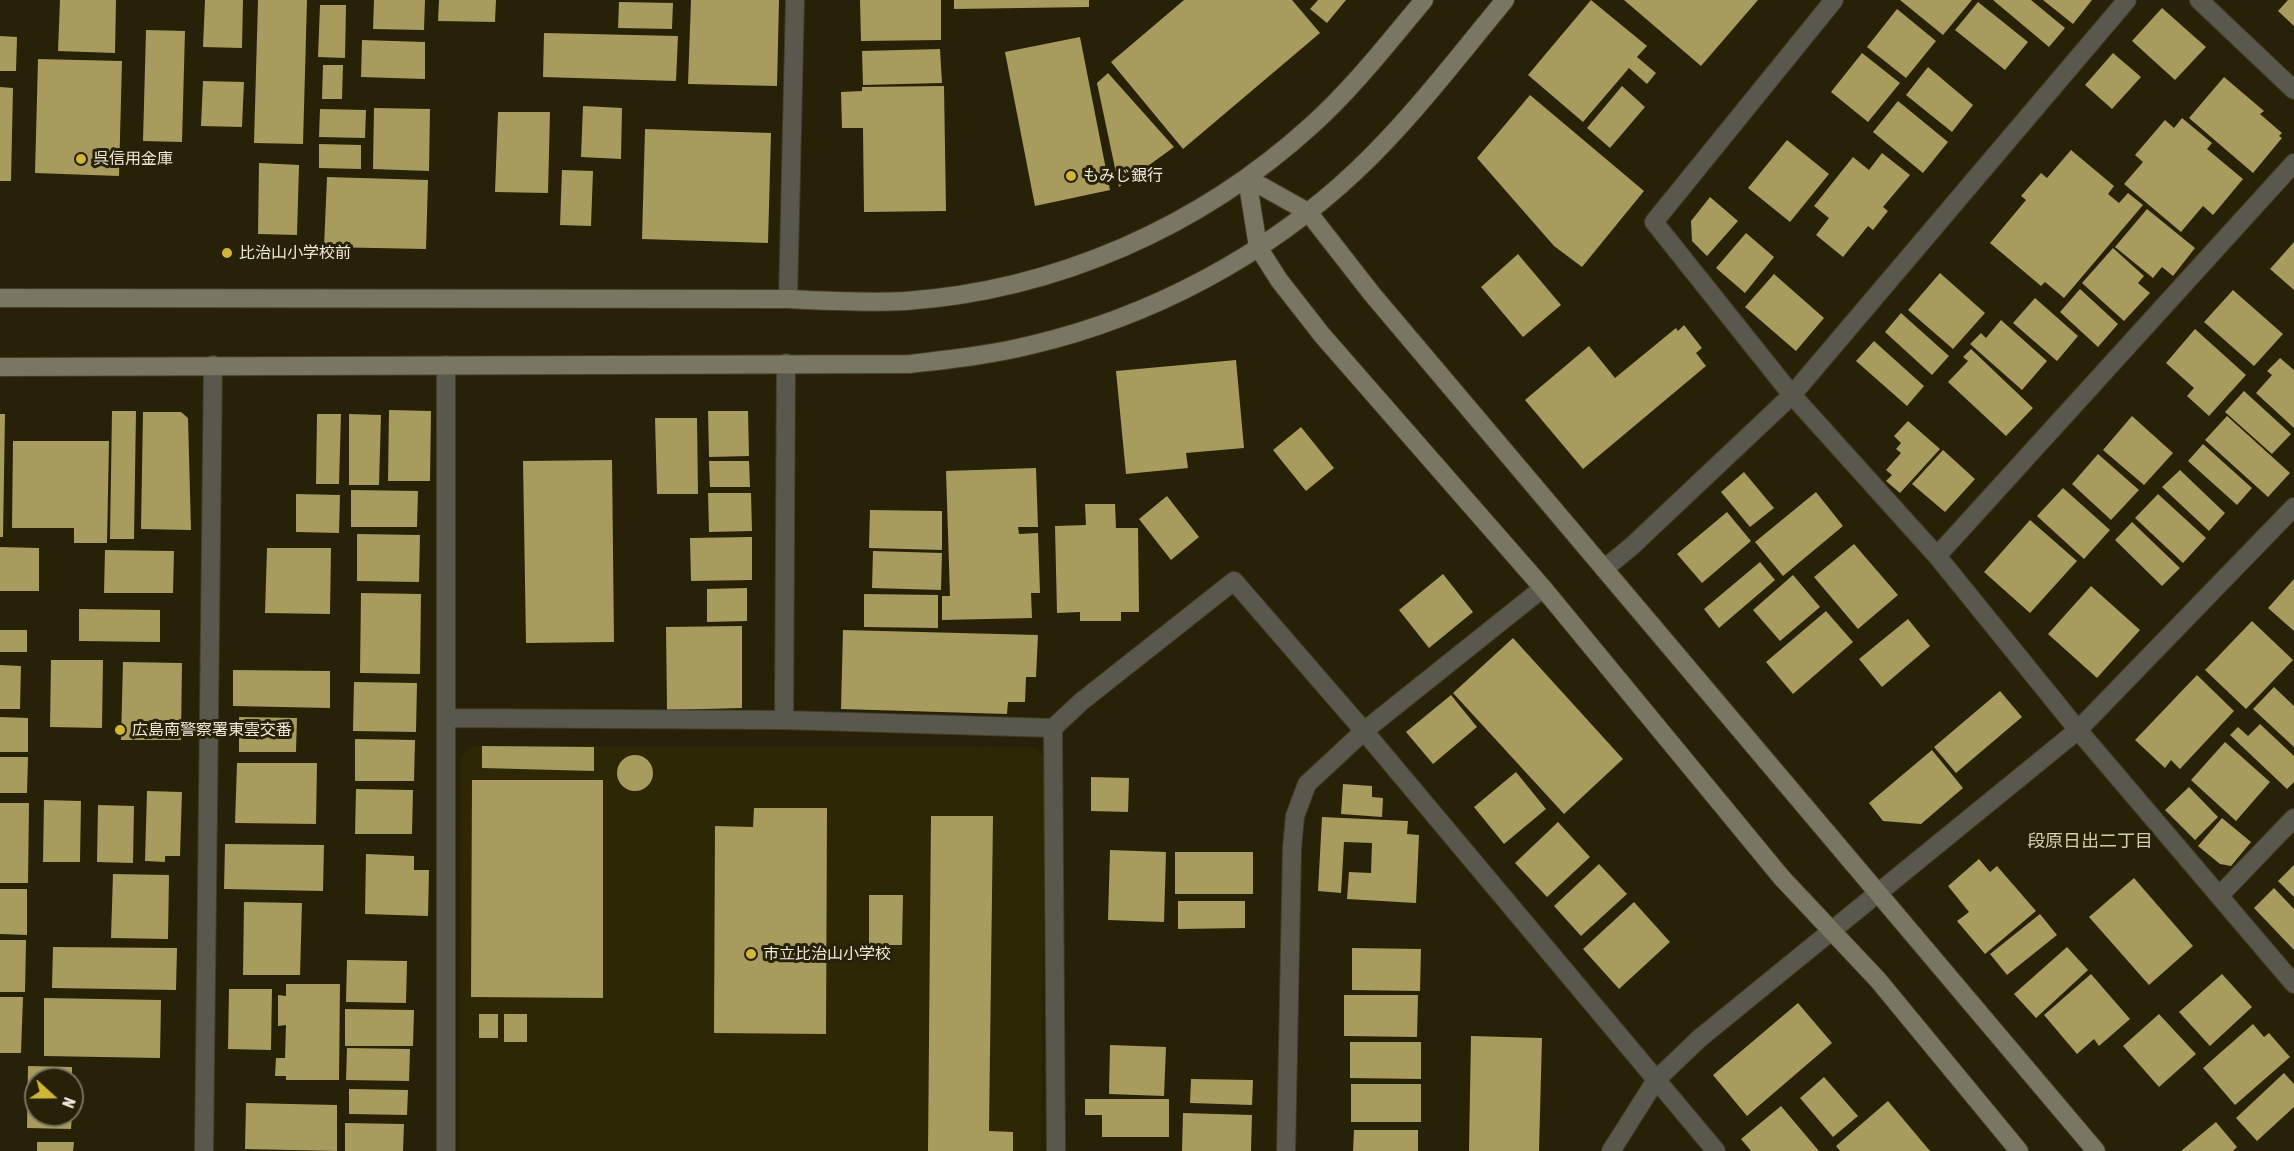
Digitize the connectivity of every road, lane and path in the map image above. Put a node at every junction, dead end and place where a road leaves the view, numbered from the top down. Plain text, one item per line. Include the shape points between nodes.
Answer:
1 (795, 0) edge
2 (1424, 0) edge
3 (1505, 0) edge
4 (2127, 0) edge
5 (2199, 0) edge
6 (1832, 1) edge
7 (2294, 90) edge
8 (2294, 163) edge
9 (1247, 178) junction
10 (1308, 212) junction
11 (1258, 247) junction
12 (0, 298) edge
13 (788, 299) junction
14 (786, 363) junction
15 (213, 365) junction
16 (446, 365) junction
17 (0, 366) edge
18 (1792, 395) junction
19 (2294, 507) edge
20 (1937, 556) junction
21 (1604, 569) junction
22 (1543, 588) junction
23 (447, 718) junction
24 (784, 720) junction
25 (1053, 728) junction
26 (2078, 730) junction
27 (1364, 731) junction
28 (2294, 818) edge
29 (1876, 893) junction
30 (2220, 895) junction
31 (1830, 930) junction
32 (2294, 984) edge
33 (1656, 1080) junction
34 (204, 1151) edge
35 (446, 1151) edge
36 (1056, 1151) edge
37 (1287, 1151) edge
38 (1611, 1151) edge
39 (1716, 1151) edge
40 (2019, 1151) edge
41 (2096, 1151) edge

1 - 13 street
2 - 9 street via 1353,85 1312,125
3 - 10 street via 1399,127
4 - 18 street
5 - 7 street
6 - 18 street via 1654,222
8 - 20 street
9 - 10 street
9 - 11 street
9 - 13 street via 1175,223 1124,248 1017,283 906,301
10 - 11 street
10 - 21 street via 1372,294
11 - 14 street via 1149,306 1031,345 910,364
11 - 22 street via 1322,335
12 - 13 street
14 - 16 street
14 - 24 street
15 - 16 street
15 - 17 street
15 - 34 street
16 - 23 street
18 - 20 street
18 - 21 street
19 - 26 street
20 - 26 street
21 - 29 street
22 - 27 street
22 - 31 street via 1782,878
23 - 24 street
23 - 35 street
24 - 25 street
25 - 27 street via 1234,582
25 - 36 street
26 - 29 street
26 - 30 street
27 - 33 street
27 - 37 street via 1307,784 1295,816
28 - 30 street
29 - 31 street
29 - 41 street
30 - 32 street
31 - 33 street via 1700,1038
31 - 40 street via 1878,980
33 - 38 street
33 - 39 street

